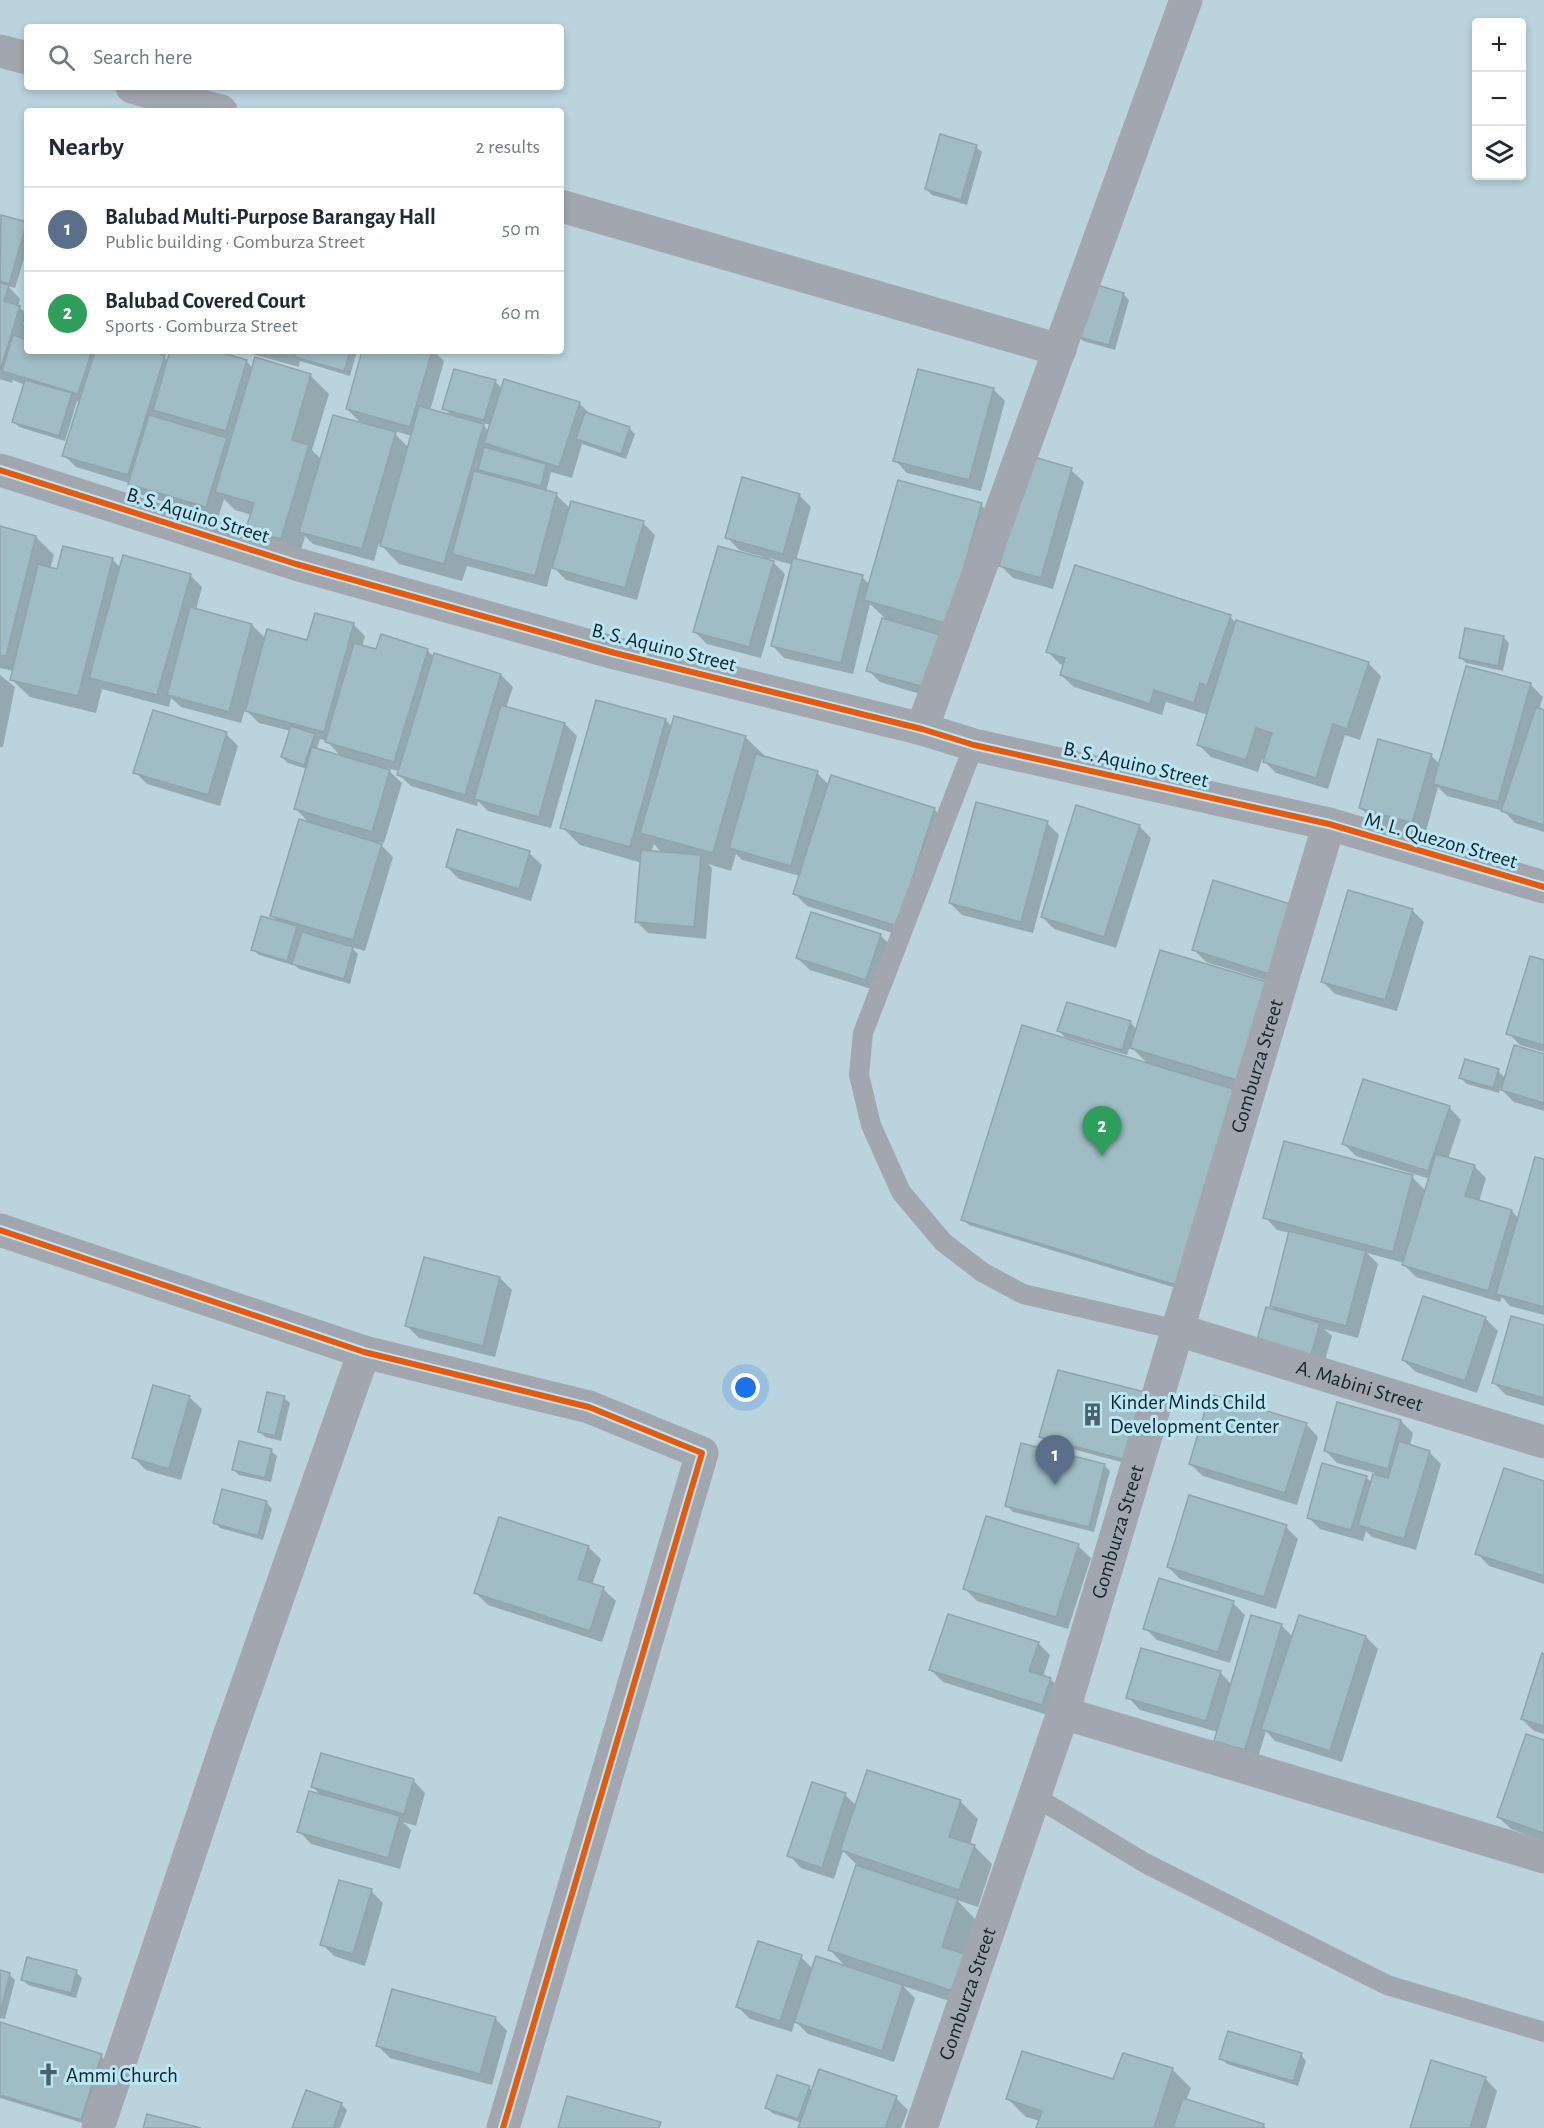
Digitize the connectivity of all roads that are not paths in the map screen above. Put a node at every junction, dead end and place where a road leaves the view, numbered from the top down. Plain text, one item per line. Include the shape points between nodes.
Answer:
1 (1186, 0) edge
2 (0, 51) edge
3 (24, 57) edge
4 (143, 90) edge
5 (210, 108) edge
6 (564, 207) edge
7 (1060, 350) junction
8 (0, 470) edge
9 (922, 729) junction
10 (974, 745) junction
11 (1329, 824) junction
12 (1544, 887) edge
13 (0, 1230) edge
14 (1178, 1330) junction
15 (364, 1352) junction
16 (1544, 1442) edge
17 (1063, 1713) junction
18 (1034, 1796) junction
19 (1544, 1857) edge
20 (1544, 2032) edge
21 (98, 2128) edge
22 (503, 2128) edge
23 (921, 2128) edge

1 - 7 street
2 - 3 street
4 - 5 street
6 - 7 street
7 - 9 street
8 - 9 street, B. S. Aquino Street via 296,564 615,653
9 - 10 street, B. S. Aquino Street
10 - 11 street, B. S. Aquino Street
10 - 14 lane via 863,1033 859,1075 871,1125 901,1192 944,1242 982,1272 1023,1294
11 - 12 street, M. L. Quezon Street
11 - 14 street, Gomburza Street
13 - 15 street
14 - 16 street, A. Mabini Street
14 - 17 street, Gomburza Street
15 - 21 street via 227,1742
15 - 22 street via 589,1407 702,1453
17 - 18 street, Gomburza Street
17 - 19 street
18 - 20 lane via 1145,1863 1387,1985
18 - 23 street, Gomburza Street

